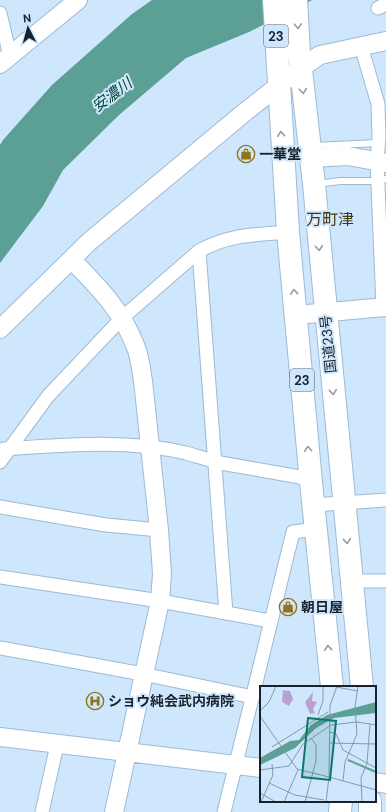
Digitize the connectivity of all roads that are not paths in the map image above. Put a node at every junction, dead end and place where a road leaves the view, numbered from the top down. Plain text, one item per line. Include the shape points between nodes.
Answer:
1 (78, 0) edge
2 (274, 0) edge
3 (296, 0) edge
4 (0, 13) edge
5 (386, 41) edge
6 (361, 46) junction
7 (5, 60) edge
8 (300, 60) junction
9 (278, 79) junction
10 (378, 142) junction
11 (310, 152) junction
12 (382, 162) edge
13 (382, 180) edge
14 (314, 184) junction
15 (288, 232) junction
16 (199, 251) junction
17 (72, 260) junction
18 (385, 307) edge
19 (325, 312) junction
20 (296, 315) junction
21 (122, 318) junction
22 (0, 329) edge
23 (150, 446) junction
24 (5, 449) edge
25 (0, 462) edge
26 (214, 462) junction
27 (311, 482) junction
28 (386, 500) edge
29 (344, 502) junction
30 (313, 505) junction
31 (0, 507) edge
32 (316, 529) junction
33 (159, 530) junction
34 (0, 577) edge
35 (386, 581) edge
36 (351, 582) junction
37 (160, 601) junction
38 (226, 613) junction
39 (270, 621) junction
40 (0, 648) edge
41 (144, 674) junction
42 (332, 686) edge
43 (362, 686) edge
44 (253, 697) junction
45 (0, 737) edge
46 (57, 745) junction
47 (126, 752) junction
48 (235, 765) junction
49 (260, 768) edge
50 (376, 782) edge
51 (386, 784) edge
52 (341, 802) edge
53 (42, 812) edge
54 (114, 812) edge
55 (224, 812) edge
56 (340, 812) edge

1 - 7 street
2 - 9 highway, 国道23号 / 23
3 -> 8 highway, 国道23号 / 23
4 - 7 street
5 - 6 street
6 - 8 street
6 - 10 street via 378,104
8 - 9 street
8 -> 11 highway, 国道23号 / 23
15 -> 9 highway, 国道23号 / 23
9 - 17 street via 90,241
10 - 11 lane
10 - 12 street
11 - 12 street
11 - 14 highway, 国道23号 / 23
12 - 13 street
13 - 14 lane
13 - 18 street
14 -> 19 highway, 国道23号 / 23
15 - 16 street via 230,238
20 -> 15 highway, 国道23号 / 23
16 - 21 street
16 - 26 street
17 - 21 street via 106,296
17 - 22 street
18 - 19 street
19 - 20 street
19 -> 29 highway, 国道23号 / 23
27 -> 20 highway, 国道23号 / 23
21 - 23 street via 139,359
21 - 24 street via 48,396
23 - 24 street via 78,444
23 - 26 street
23 - 33 street
24 - 25 street
26 - 27 street via 300,477
26 - 38 street
27 - 30 highway, 国道23号 / 23
28 - 29 street
29 - 30 street
29 -> 36 highway, 国道23号 / 23
30 - 32 highway, 国道23号 / 23
31 - 33 street via 106,525
32 - 39 street via 293,532
42 -> 32 highway, 国道23号 / 23
33 - 37 street via 162,574
34 - 37 street
35 - 36 street
36 - 43 highway, 国道23号 / 23
37 - 38 street
37 - 41 street
38 - 39 street
39 - 44 street
40 - 41 street
41 - 44 street
41 - 47 street
44 - 48 street
45 - 46 street
46 - 47 street
46 - 53 street
47 - 48 street
47 - 54 street
48 - 49 street
48 - 55 street
50 - 51 street
52 - 56 highway

